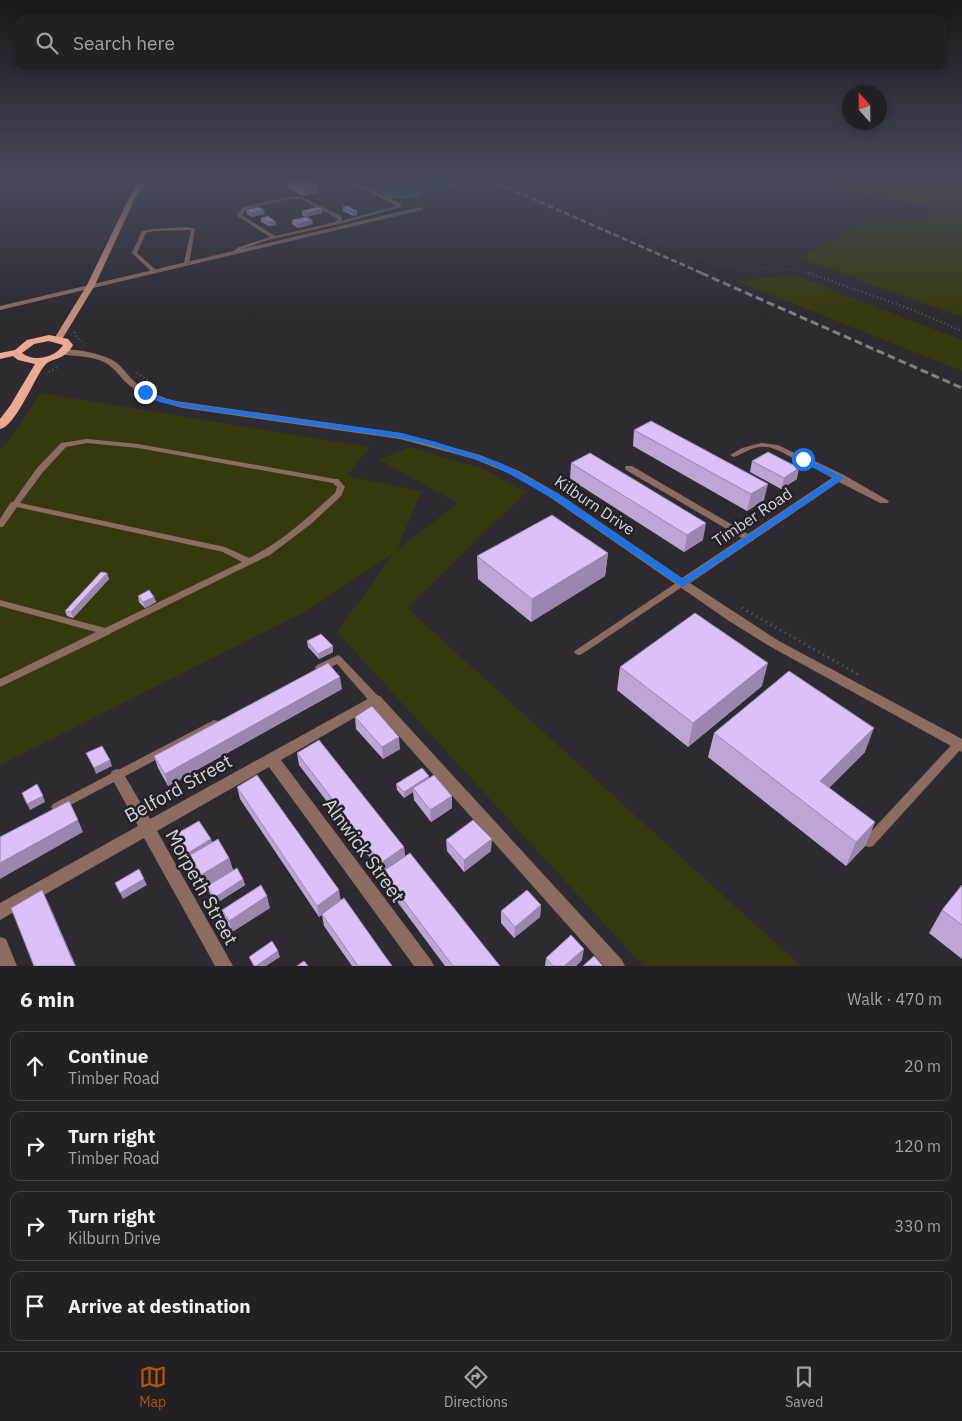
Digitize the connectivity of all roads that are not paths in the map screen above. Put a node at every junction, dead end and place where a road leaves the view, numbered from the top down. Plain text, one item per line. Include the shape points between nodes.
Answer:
1 (119, 225) edge
2 (255, 225) edge
3 (325, 225) edge
4 (350, 225) edge
5 (275, 238) junction
6 (234, 252) junction
7 (187, 263) junction
8 (154, 271) junction
9 (91, 285) junction
10 (0, 308) edge
11 (58, 339) junction
12 (18, 352) junction
13 (63, 352) junction
14 (0, 356) edge
15 (43, 360) junction
16 (0, 426) edge
17 (734, 455) dead end
18 (803, 459) joint
19 (629, 468) dead end
20 (840, 478) junction
21 (884, 501) dead end
22 (14, 504) junction
23 (0, 525) edge
24 (750, 538) junction
25 (247, 561) junction
26 (682, 583) junction
27 (0, 603) edge
28 (107, 632) junction
29 (579, 652) dead end
30 (312, 673) edge
31 (0, 683) edge
32 (375, 700) junction
33 (223, 719) edge
34 (960, 745) edge
35 (271, 758) junction
36 (117, 775) junction
37 (50, 811) edge
38 (147, 828) junction
39 (869, 842) edge
40 (0, 912) edge
41 (0, 945) edge
42 (8, 966) edge
43 (224, 966) edge
44 (424, 966) edge
45 (616, 966) edge

1 - 9 main road
2 - 5 lane
3 - 5 lane
4 - 6 street
5 - 6 lane
6 - 7 street
7 - 8 street
7 - 8 lane via 193,229 148,231 142,234 134,253
8 - 9 street
9 - 10 street
9 - 11 main road
11 - 12 main road via 36,340
11 - 13 main road via 68,344
12 - 14 main road
12 - 15 main road via 23,359
13 - 15 main road
13 - 26 street, Kilburn Drive via 104,359 116,366 131,383 161,400 401,436 498,464 555,496
15 - 16 main road
17 - 18 lane via 750,446 765,444
18 - 20 street
19 - 24 lane
20 - 21 street
20 - 24 street, Timber Road
22 - 23 lane
22 - 25 lane via 225,550
22 - 25 lane via 40,470 64,446 87,441 138,446 335,481 341,487 338,494 308,522 267,553
24 - 26 street, Timber Road
25 - 28 lane
26 - 29 lane
26 - 34 street, Kilburn Drive via 775,644
27 - 28 lane
28 - 31 lane
30 - 32 lane via 338,659
32 - 35 street, Belford Street
32 - 45 street
33 - 36 lane
34 - 39 lane
35 - 38 street, Belford Street
35 - 44 street, Alnwick Street
36 - 37 lane
36 - 38 street, Morpeth Street
38 - 40 street, Belford Street
38 - 43 street, Morpeth Street
41 - 42 street

